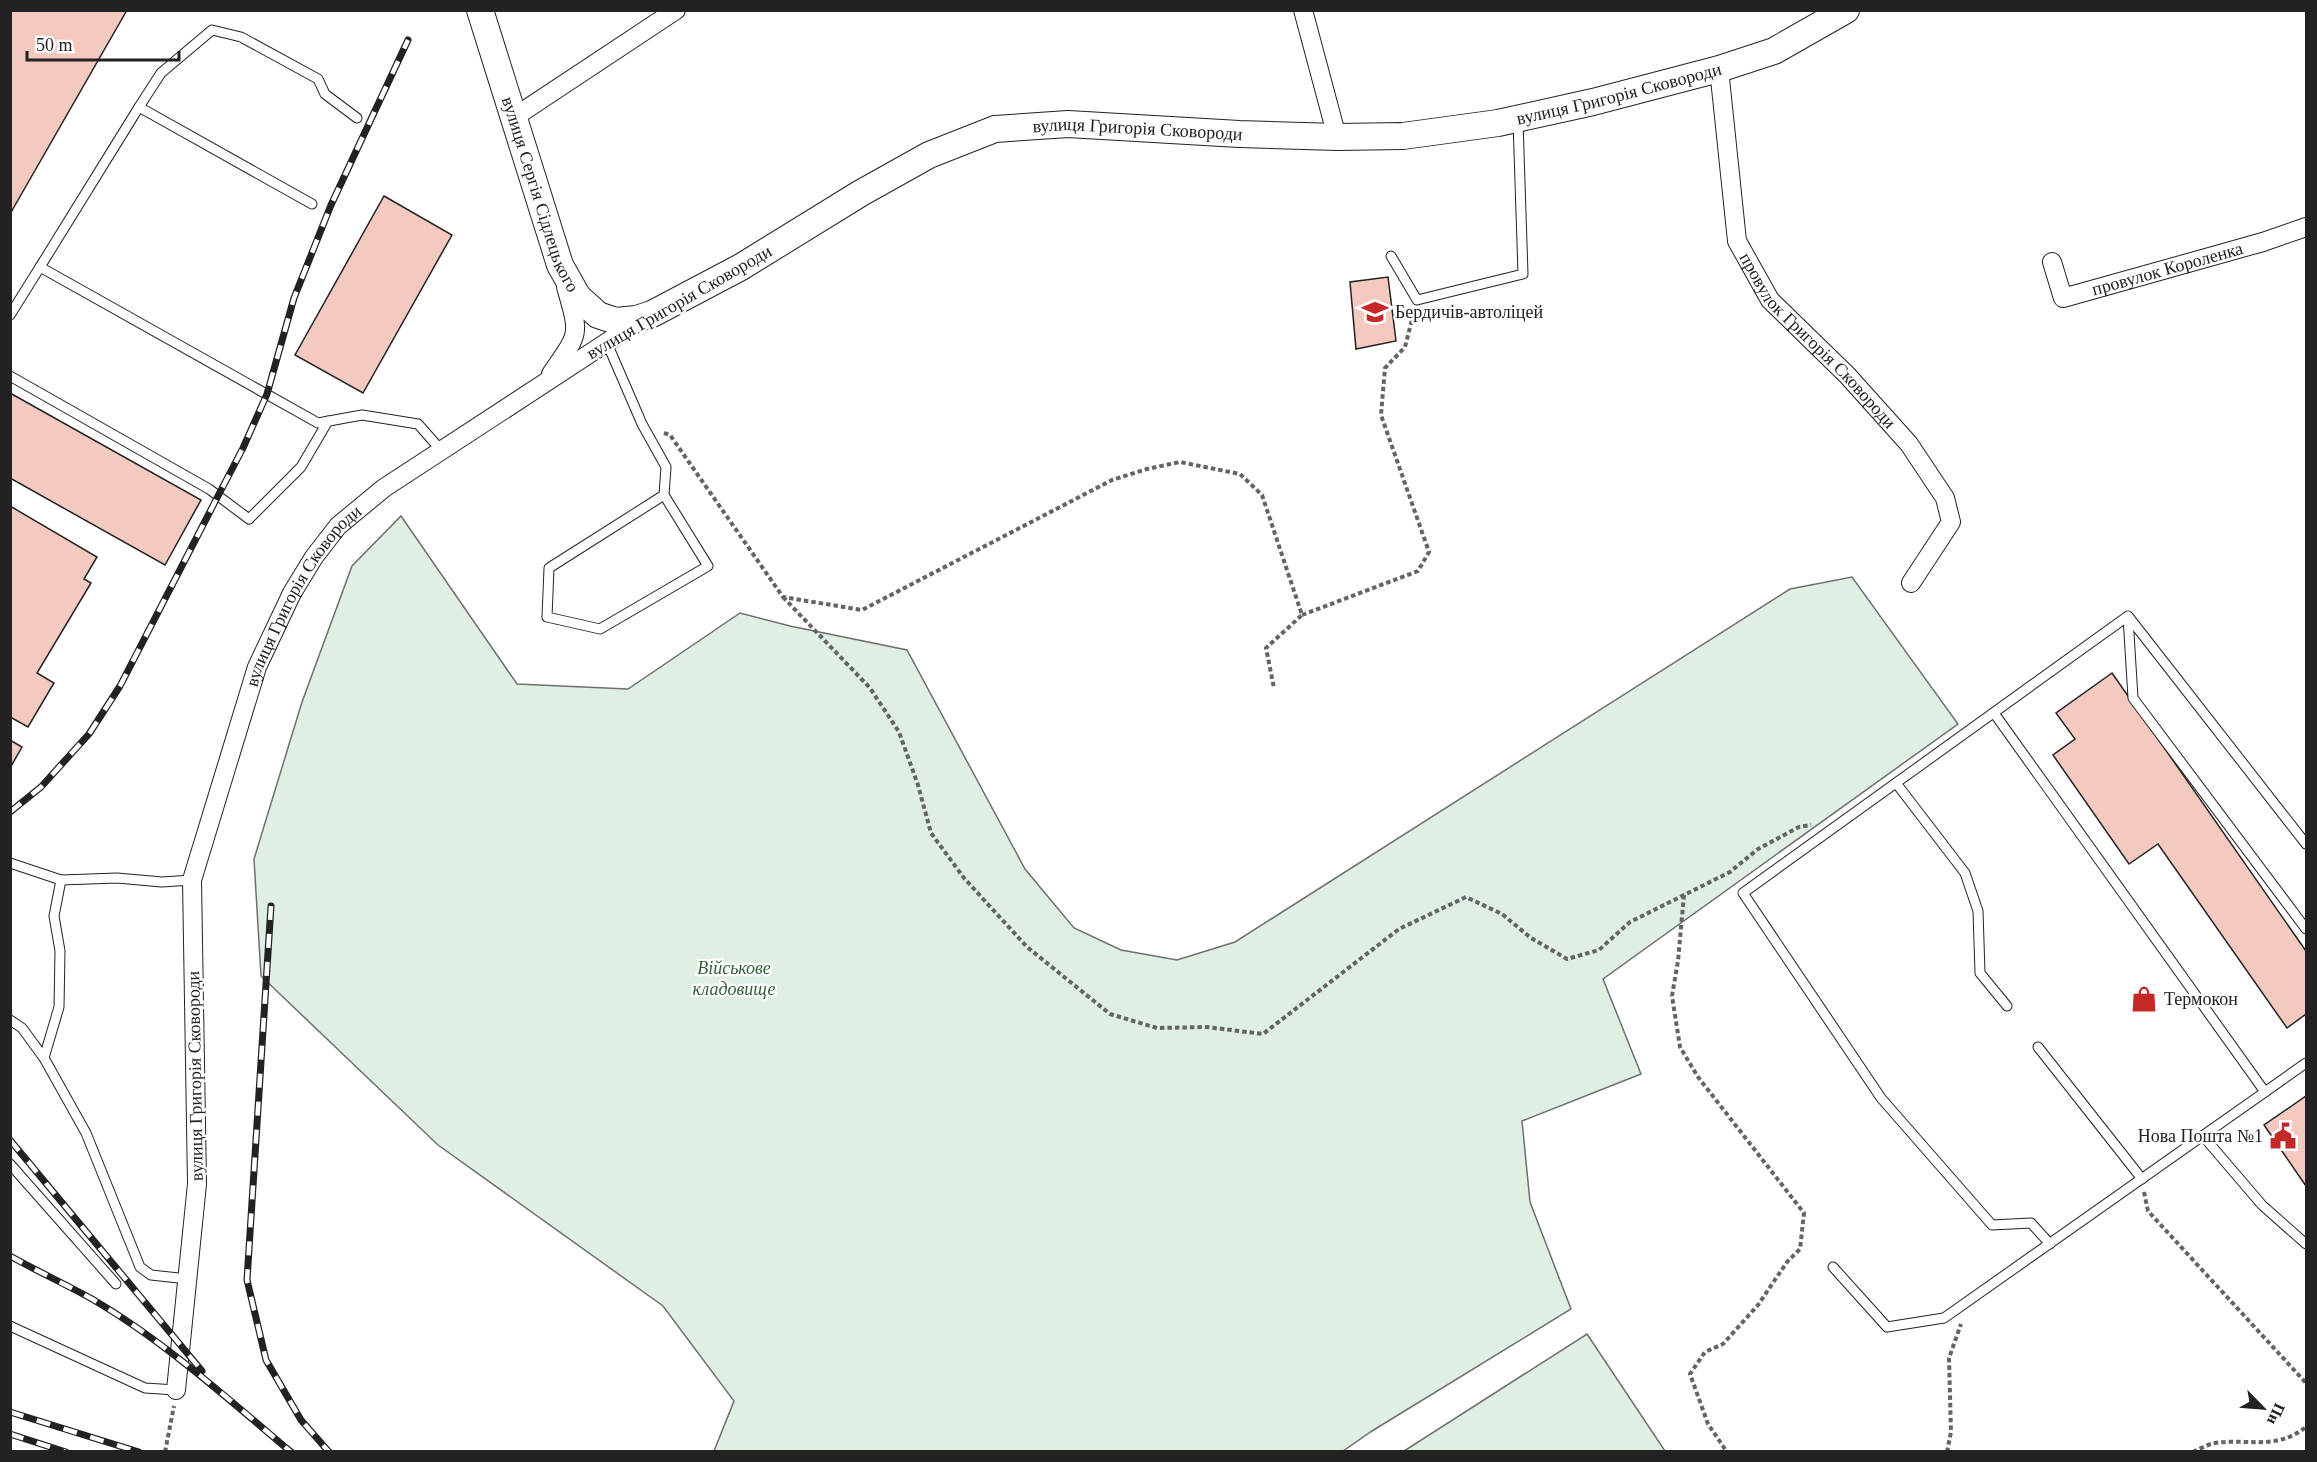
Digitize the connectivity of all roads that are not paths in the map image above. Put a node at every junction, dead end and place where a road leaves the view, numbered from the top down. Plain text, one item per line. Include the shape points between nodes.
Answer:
1 (480, 10) edge
2 (676, 10) edge
3 (1303, 10) edge
4 (1846, 10) edge
5 (1719, 69) junction
6 (139, 107) junction
7 (357, 118) dead end
8 (513, 118) junction
9 (1518, 119) junction
10 (1337, 137) junction
11 (312, 204) dead end
12 (2307, 227) edge
13 (1391, 256) dead end
14 (2052, 262) dead end
15 (560, 265) junction
16 (40, 267) junction
17 (652, 314) junction
18 (10, 315) edge
19 (607, 343) junction
20 (10, 376) edge
21 (545, 382) junction
22 (328, 421) junction
23 (441, 450) junction
24 (664, 495) junction
25 (1911, 583) dead end
26 (2128, 616) junction
27 (1994, 713) junction
28 (1896, 783) junction
29 (2307, 844) edge
30 (10, 864) edge
31 (61, 880) junction
32 (192, 880) junction
33 (2307, 929) edge
34 (2007, 1006) dead end
35 (10, 1020) edge
36 (2038, 1047) dead end
37 (44, 1058) junction
38 (2307, 1063) edge
39 (2265, 1092) junction
40 (2203, 1136) junction
41 (10, 1164) edge
42 (2142, 1179) junction
43 (2050, 1244) junction
44 (2307, 1244) edge
45 (1833, 1267) dead end
46 (188, 1279) junction
47 (116, 1284) dead end
48 (10, 1326) edge
49 (176, 1390) joint

1 - 8 main road, вулиця Сергія Сідлецького
2 - 8 street
3 - 10 street
4 - 5 main road, вулиця Григорія Сковороди via 1774,51
5 - 9 main road, вулиця Григорія Сковороди
5 - 25 street, провулок Григорія Сковороди via 1737,241 1770,300 1847,375 1909,444 1945,498 1951,522
6 - 7 lane via 161,73 212,30 242,37 318,79 325,94
6 - 11 lane
6 - 16 lane
8 - 15 main road, вулиця Сергія Сідлецького
9 - 10 main road, вулиця Григорія Сковороди via 1403,136
9 - 13 lane via 1523,274 1417,300
10 - 17 main road, вулиця Григорія Сковороди via 1068,124 995,129 928,155 741,267
12 - 14 street, провулок Короленка via 2062,298
15 - 17 main road, вулиця Сергія Сідлецького via 578,297 598,315 623,321
15 - 21 street via 576,332
16 - 18 lane
16 - 22 lane via 318,423
17 - 19 street, вулиця Григорія Сковороди
19 - 21 street, вулиця Григорія Сковороди
19 - 24 lane via 642,424 666,467
20 - 22 lane via 209,489 249,519 301,467
21 - 23 street, вулиця Григорія Сковороди
22 - 23 lane via 362,415 418,424
23 - 32 street, вулиця Григорія Сковороди via 384,488 338,526 292,593 257,667
24 - 24 lane via 549,568 547,617 600,629 708,566
26 - 27 lane
26 - 29 lane
26 - 33 lane via 2133,698
27 - 28 lane
27 - 39 lane
28 - 34 lane via 1965,873 1978,911 1980,973
28 - 43 lane via 1743,893 1881,1098 1984,1216 1992,1225 2031,1223
30 - 31 lane
31 - 32 lane
31 - 37 lane via 54,916 60,951 59,1007
32 - 46 street, вулиця Григорія Сковороди via 197,1184
35 - 37 lane via 22,1028
36 - 42 lane
37 - 46 lane via 86,1133 140,1267 151,1275
38 - 39 lane
39 - 40 lane
40 - 42 lane
40 - 44 lane via 2262,1205
41 - 47 lane
42 - 43 lane
43 - 45 lane via 1944,1318 1887,1327
46 - 49 street, вулиця Григорія Сковороди
48 - 49 lane via 145,1388

